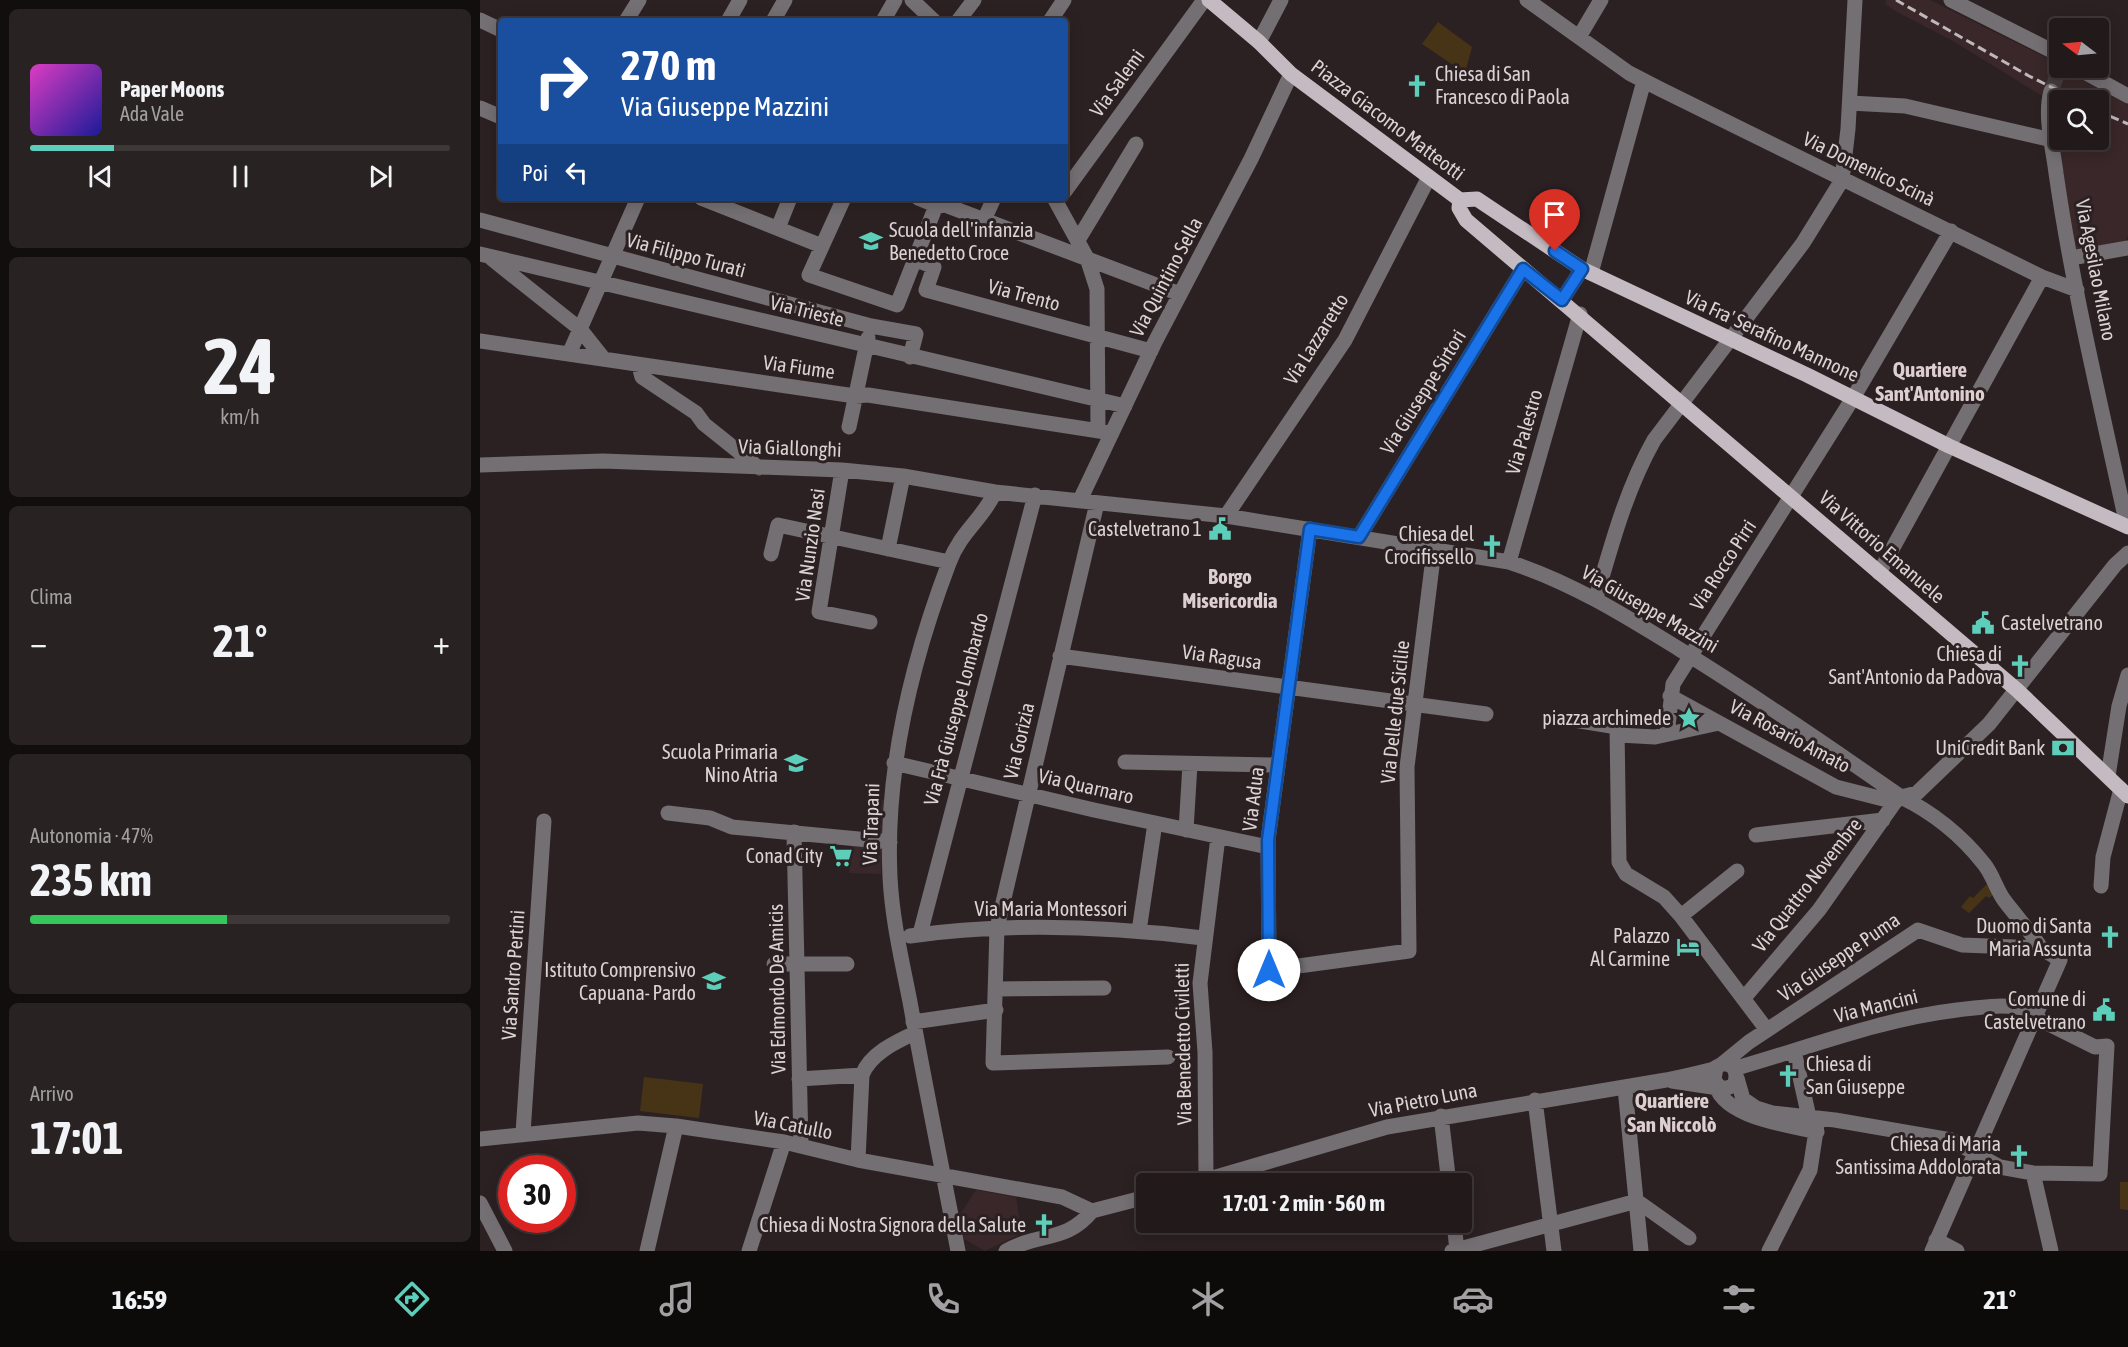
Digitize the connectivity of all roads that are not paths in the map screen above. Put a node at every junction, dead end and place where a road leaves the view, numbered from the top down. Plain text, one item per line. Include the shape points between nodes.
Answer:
1 (639, 0) edge
2 (740, 0) edge
3 (785, 0) edge
4 (895, 0) edge
5 (912, 0) edge
6 (974, 0) edge
7 (1064, 0) edge
8 (1204, 0) edge
9 (1209, 0) edge
10 (1281, 0) edge
11 (1527, 0) edge
12 (1601, 0) edge
13 (1855, 0) edge
14 (1950, 0) edge
15 (628, 18) edge
16 (730, 18) edge
17 (775, 18) edge
18 (885, 18) edge
19 (931, 18) edge
20 (960, 18) edge
21 (1052, 18) edge
22 (480, 20) edge
23 (498, 29) edge
24 (1579, 37) junction
25 (1259, 42) junction
26 (2049, 58) edge
27 (1291, 74) junction
28 (2095, 78) edge
29 (1644, 81) junction
30 (2128, 96) edge
31 (1850, 103) junction
32 (480, 108) edge
33 (498, 116) edge
34 (2049, 139) edge
35 (1136, 144) dead end
36 (2054, 150) edge
37 (1429, 177) junction
38 (1842, 180) junction
39 (1068, 185) edge
40 (1460, 200) junction
41 (637, 201) edge
42 (709, 201) edge
43 (789, 201) edge
44 (843, 201) edge
45 (993, 201) edge
46 (1061, 201) edge
47 (939, 202) edge
48 (480, 220) edge
49 (984, 220) junction
50 (778, 228) junction
51 (1952, 231) junction
52 (1078, 240) junction
53 (822, 246) junction
54 (2128, 248) edge
55 (483, 254) edge
56 (611, 257) junction
57 (1087, 258) junction
58 (2071, 258) junction
59 (917, 260) junction
60 (1523, 269) junction
61 (1586, 271) junction
62 (2042, 277) junction
63 (600, 283) junction
64 (2078, 290) junction
65 (1180, 294) junction
66 (1634, 295) joint
67 (1562, 300) junction
68 (1580, 314) junction
69 (870, 326) junction
70 (580, 329) junction
71 (1604, 335) joint
72 (1097, 336) junction
73 (1729, 340) junction
74 (480, 341) edge
75 (865, 346) junction
76 (1151, 351) junction
77 (569, 354) junction
78 (910, 357) junction
79 (603, 358) junction
80 (639, 366) junction
81 (855, 396) junction
82 (1853, 398) junction
83 (1098, 400) junction
84 (1682, 403) junction
85 (1125, 406) junction
86 (849, 427) dead end
87 (1105, 432) junction
88 (1949, 446) junction
89 (480, 465) edge
90 (759, 468) junction
91 (842, 470) junction
92 (903, 476) junction
93 (995, 492) junction
94 (1035, 495) junction
95 (1792, 497) junction
96 (1080, 500) junction
97 (1097, 504) junction
98 (1226, 516) junction
99 (2125, 525) edge
100 (1310, 529) junction
101 (831, 537) junction
102 (1359, 537) junction
103 (888, 549) junction
104 (1434, 550) junction
105 (2128, 553) edge
106 (771, 554) dead end
107 (949, 562) junction
108 (1509, 562) junction
109 (1879, 573) junction
110 (1596, 598) junction
111 (870, 622) dead end
112 (1060, 656) junction
113 (1689, 656) junction
114 (2128, 675) edge
115 (1289, 687) junction
116 (2017, 690) junction
117 (1670, 696) junction
118 (1415, 704) junction
119 (1486, 714) dead end
120 (1568, 719) dead end
121 (1719, 723) junction
122 (1667, 734) junction
123 (1619, 735) junction
124 (1125, 762) dead end
125 (894, 763) junction
126 (1190, 764) junction
127 (1278, 765) junction
128 (2108, 776) junction
129 (959, 778) junction
130 (2124, 792) edge
131 (1028, 795) junction
132 (1898, 799) junction
133 (668, 813) dead end
134 (1883, 820) junction
135 (544, 821) dead end
136 (1155, 823) junction
137 (1186, 830) junction
138 (794, 832) junction
139 (1756, 834) dead end
140 (1218, 837) junction
141 (890, 842) junction
142 (1268, 847) junction
143 (1737, 871) dead end
144 (2101, 886) dead end
145 (1681, 916) junction
146 (996, 928) junction
147 (1139, 930) junction
148 (920, 934) junction
149 (898, 937) junction
150 (1203, 938) junction
151 (2041, 948) junction
152 (1409, 951) joint
153 (797, 963) junction
154 (774, 964) dead end
155 (848, 964) dead end
156 (1104, 988) dead end
157 (996, 989) junction
158 (1744, 998) junction
159 (996, 1010) junction
160 (2033, 1016) junction
161 (914, 1027) junction
162 (1767, 1030) junction
163 (1794, 1052) junction
164 (1168, 1057) dead end
165 (862, 1075) junction
166 (1726, 1075) junction
167 (799, 1079) junction
168 (1625, 1088) junction
169 (1535, 1100) junction
170 (1441, 1116) junction
171 (1815, 1122) junction
172 (676, 1126) junction
173 (523, 1133) junction
174 (480, 1139) edge
175 (784, 1142) junction
176 (801, 1146) junction
177 (1976, 1154) junction
178 (858, 1160) junction
179 (1199, 1173) edge
180 (1227, 1173) edge
181 (1448, 1173) edge
182 (2033, 1173) junction
183 (944, 1175) junction
184 (1136, 1200) edge
185 (1637, 1201) junction
186 (480, 1203) edge
187 (1092, 1211) junction
188 (1551, 1224) junction
189 (1454, 1233) edge
190 (1689, 1238) dead end
191 (1934, 1246) edge
192 (505, 1251) edge
193 (647, 1251) edge
194 (749, 1251) edge
195 (958, 1251) edge
196 (1006, 1251) edge
197 (1455, 1251) edge
198 (1554, 1251) edge
199 (1641, 1251) edge
200 (1769, 1251) edge
201 (1957, 1251) edge
202 (2051, 1251) edge

1 - 15 street
2 - 16 street
3 - 17 street
4 - 18 street
5 - 19 street
6 - 20 street
7 - 21 street
8 - 39 street, Via Salemi
9 - 25 main road, Piazza Giacomo Matteotti
10 - 25 street
11 - 24 street, Via Domenico Scinà
12 - 24 street
13 - 31 street
14 - 26 street
22 - 23 street
24 - 29 street, Via Domenico Scinà
25 - 27 main road, Piazza Giacomo Matteotti
27 - 37 main road, Piazza Giacomo Matteotti
27 - 65 street, Via Quintino Sella
28 - 30 street
29 - 38 street, Via Domenico Scinà
29 - 61 street
31 - 34 street via 1905,106
31 - 38 street
32 - 33 street
35 - 52 street
36 - 58 street, Via Agesilao Milano
37 - 40 main road, Piazza Giacomo Matteotti
37 - 98 street, Via Lazzaretto via 1345,340
38 - 51 street, Via Domenico Scinà
38 - 73 street via 1803,243
40 - 60 main road, Piazza Giacomo Matteotti via 1461,215
40 - 61 main road, Piazza Giacomo Matteotti via 1477,199
41 - 56 street
42 - 50 street
43 - 50 street
44 - 53 street
45 - 49 street
46 - 52 street
47 - 49 street
47 - 59 street
48 - 56 street, Via Filippo Turati
49 - 57 street
50 - 53 street
51 - 62 street, Via Domenico Scinà
51 - 82 street, Via Rocco Pirri
52 - 57 street
53 - 59 street via 809,275 897,305
54 - 58 street
55 - 63 street, Via Trieste
55 - 70 street
56 - 63 street
56 - 69 street, Via Filippo Turati
57 - 65 street
57 - 72 street via 1097,289
58 - 64 street, Via Agesilao Milano
59 - 72 street, Via Trento via 933,267 926,290
60 - 67 main road, Piazza Giacomo Matteotti
60 - 102 street, Via Giuseppe Sirtori
61 - 66 main road, Piazza Giacomo Matteotti
61 - 67 street
62 - 64 street, Via Domenico Scinà
62 - 88 street
63 - 70 street
63 - 75 street, Via Trieste
64 - 99 street, Via Agesilao Milano
65 - 76 street, Via Quintino Sella
66 - 73 main road, Via Fra' Serafino Mannone
67 - 68 main road, Piazza Giacomo Matteotti
68 - 71 main road, Piazza Giacomo Matteotti
68 - 108 street, Via Palestro
69 - 75 street
69 - 78 street, Via Filippo Turati via 916,334
70 - 77 street
70 - 79 street
71 - 84 main road, Via Vittorio Emanuele
72 - 76 street, Via Trento
72 - 83 street
73 - 82 main road, Via Fra' Serafino Mannone
73 - 84 street
74 - 77 street, Via Fiume
75 - 78 street, Via Trieste
75 - 81 street
76 - 85 street, Via Quintino Sella
77 - 79 street, Via Fiume
78 - 83 street, Via Trieste
79 - 80 street, Via Fiume
80 - 81 street, Via Fiume
80 - 90 street via 642,377 696,412 704,424
81 - 86 street
81 - 87 street, Via Fiume
82 - 88 main road, Via Fra' Serafino Mannone
82 - 95 street, Via Rocco Pirri
83 - 85 street, Via Trieste
83 - 87 street
84 - 95 main road, Via Vittorio Emanuele
84 - 110 street via 1636,471
85 - 87 street, Via Quintino Sella
87 - 96 street, Via Quintino Sella
88 - 99 main road, Via Fra' Serafino Mannone
88 - 109 street
89 - 90 street, Via Giallonghi via 603,461
90 - 91 street, Via Giallonghi
91 - 92 street, Via Giallonghi
91 - 101 street, Via Nunzio Nasi
92 - 93 street, Via Giallonghi
92 - 103 street
93 - 94 street, Via Giallonghi
93 - 107 street, Via Trapani via 960,538
94 - 96 street, Via Giallonghi
94 - 129 street, Via Frà Giuseppe Lombardo
95 - 109 main road, Via Vittorio Emanuele
95 - 113 street, Via Rocco Pirri
96 - 97 street, Via Giallonghi
97 - 98 street, Via Giuseppe Mazzini
97 - 112 street, Via Gorizia
98 - 100 street, Via Giuseppe Mazzini
100 - 102 street, Via Giuseppe Mazzini
100 - 115 street, Via Adua
101 - 103 street
101 - 106 street via 778,525
101 - 111 street, Via Nunzio Nasi via 819,612
102 - 104 street, Via Giuseppe Mazzini
103 - 107 street
104 - 108 street, Via Giuseppe Mazzini
104 - 118 street, Via Delle due Sicilie
105 - 116 street
107 - 125 street, Via Trapani via 917,663
108 - 110 street, Via Giuseppe Mazzini
109 - 116 main road, Via Vittorio Emanuele
110 - 113 street, Via Giuseppe Mazzini
112 - 115 street, Via Ragusa
112 - 131 street, Via Gorizia
113 - 117 street, Via Rocco Pirri
113 - 132 street, Via Giuseppe Mazzini via 1778,711
114 - 128 street
115 - 118 street, Via Ragusa
115 - 127 street, Via Adua
116 - 128 main road, Via Vittorio Emanuele
116 - 132 street via 1955,759 1917,793
117 - 121 street, Via Rosario Amato
117 - 122 street, Via Rocco Pirri
118 - 119 street, Via Ragusa
118 - 152 street, Via Delle due Sicilie via 1407,766
120 - 123 street via 1617,728
121 - 122 street
121 - 132 street, Via Rosario Amato via 1836,787
122 - 123 street
123 - 145 street via 1619,862 1626,874 1664,897
124 - 126 street
125 - 129 street, Via Quarnaro
125 - 141 street, Via Trapani
126 - 127 street
126 - 137 street
127 - 142 street, Via Adua
128 - 130 main road, Via Vittorio Emanuele
129 - 131 street, Via Quarnaro
129 - 148 street, Via Frà Giuseppe Lombardo
130 - 144 street via 2103,857
131 - 136 street, Via Quarnaro
131 - 146 street, Via Gorizia
132 - 134 street, Via Quattro Novembre
132 - 151 street via 1921,807 1963,841 1984,863 2002,898
133 - 138 street via 710,818 732,827
134 - 139 street
134 - 158 street, Via Quattro Novembre via 1819,909
135 - 173 street, Via Sandro Pertini
136 - 137 street, Via Quarnaro
136 - 147 street
137 - 140 street, Via Quarnaro
138 - 141 street
138 - 153 street, Via Edmondo De Amicis
140 - 142 street, Via Quarnaro
140 - 150 street, Via Benedetto Civiletti
141 - 149 street, Via Trapani via 890,879
142 - 152 street, Via Adua via 1269,970
143 - 145 street
145 - 158 street
146 - 147 street, Via Maria Montessori
146 - 148 street, Via Maria Montessori
146 - 157 street, Via Gorizia
147 - 150 street, Via Maria Montessori
148 - 149 street, Via Maria Montessori
149 - 161 street, Via Trapani
150 - 179 street, Via Benedetto Civiletti via 1200,983 1205,1052
151 - 160 street via 2060,960
151 - 162 street, Via Giuseppe Puma via 1962,945 1917,930
153 - 154 street
153 - 155 street
153 - 167 street, Via Edmondo De Amicis
156 - 157 street
157 - 159 street, Via Gorizia
158 - 162 street
159 - 161 street
159 - 164 street, Via Gorizia via 993,1063
160 - 163 street, Via Mancini via 2030,1010 2017,1006 1918,1015 1866,1027
160 - 177 street
160 - 182 street, Via Mancini via 2095,1047 2107,1046 2100,1174
161 - 165 street via 866,1065
161 - 183 street, Via Trapani
162 - 166 street, Via Giuseppe Puma via 1749,1042
163 - 166 street, Via Mancini
163 - 171 street
165 - 167 street
165 - 178 street
166 - 168 street, Via Pietro Luna
166 - 171 street via 1743,1099 1756,1108
166 - 171 street via 1732,1108
167 - 176 street, Via Edmondo De Amicis
168 - 169 street, Via Pietro Luna
168 - 185 street
169 - 170 street, Via Pietro Luna
169 - 188 street
170 - 180 street, Via Pietro Luna via 1387,1127
170 - 181 street
171 - 177 street via 1951,1140
171 - 200 street via 1810,1170
172 - 173 street, Via Catullo via 638,1123
172 - 175 street, Via Catullo
172 - 193 street
173 - 174 street, Via Catullo
175 - 176 street, Via Catullo
175 - 194 street
176 - 178 street, Via Catullo
177 - 182 street via 2000,1167
177 - 191 street
178 - 183 street, Via Catullo
182 - 202 street
183 - 187 street, Via Catullo via 1062,1197
183 - 195 street, Via Trapani
184 - 187 street
185 - 188 street
185 - 190 street
185 - 199 street
186 - 192 street
187 - 196 street via 1068,1233 1021,1243
188 - 197 street
188 - 198 street
189 - 197 street
191 - 201 street

